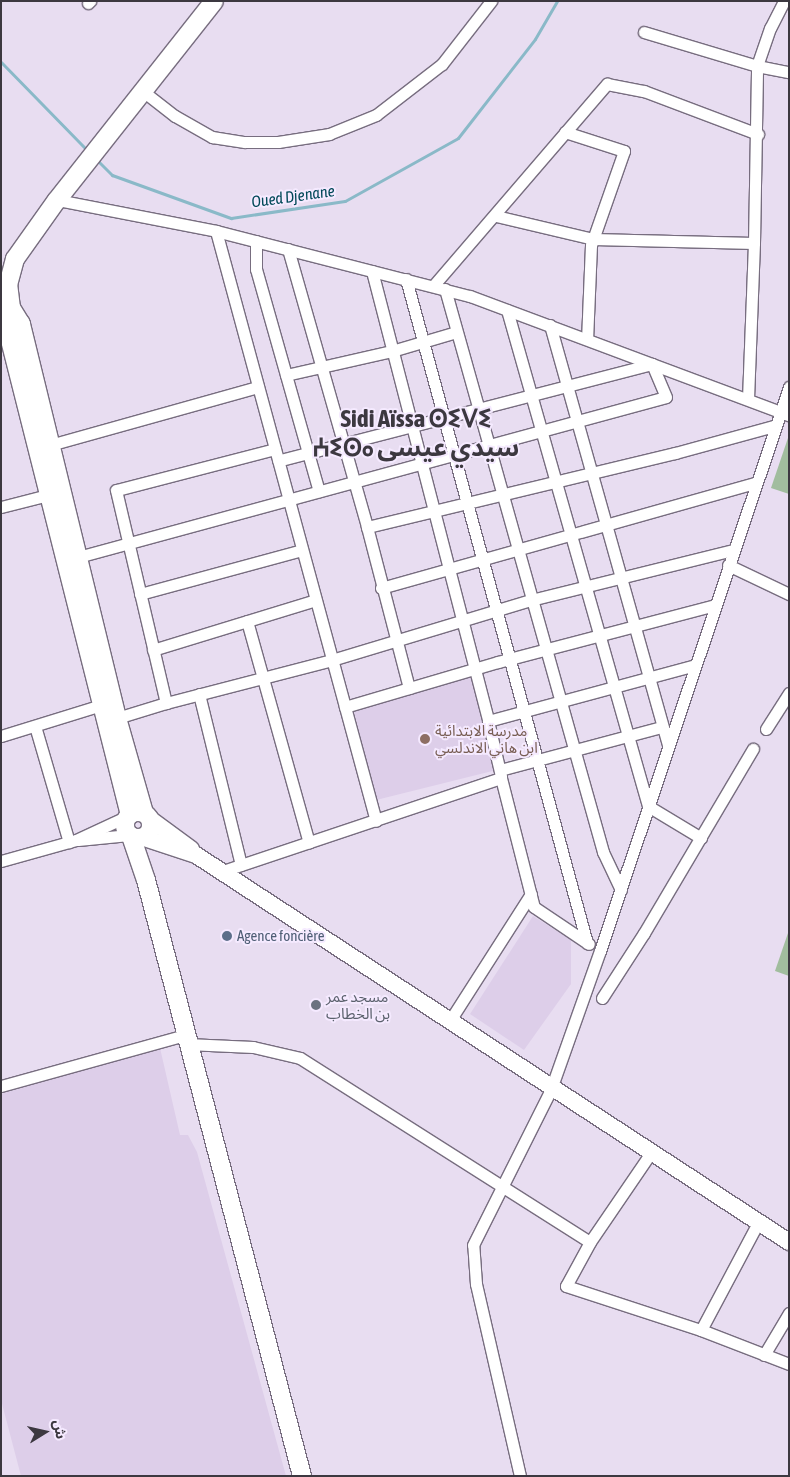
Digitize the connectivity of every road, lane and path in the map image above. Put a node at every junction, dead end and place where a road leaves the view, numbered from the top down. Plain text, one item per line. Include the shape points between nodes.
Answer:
1 (214, 1) edge
2 (490, 1) edge
3 (784, 1) edge
4 (644, 32) dead end
5 (757, 66) junction
6 (789, 72) edge
7 (144, 92) junction
8 (565, 132) junction
9 (758, 134) junction
10 (57, 200) junction
11 (496, 216) junction
12 (216, 231) junction
13 (593, 239) junction
14 (256, 241) junction
15 (754, 243) junction
16 (288, 249) junction
17 (372, 270) junction
18 (406, 279) junction
19 (433, 286) junction
20 (445, 289) junction
21 (5, 292) edge
22 (507, 310) junction
23 (550, 326) junction
24 (456, 332) junction
25 (587, 339) junction
26 (422, 342) junction
27 (392, 351) junction
28 (652, 364) junction
29 (321, 368) junction
30 (286, 375) junction
31 (258, 387) junction
32 (566, 387) junction
33 (789, 387) edge
34 (531, 395) junction
35 (748, 400) junction
36 (478, 408) junction
37 (784, 413) edge
38 (442, 417) junction
39 (575, 424) junction
40 (412, 425) junction
41 (774, 426) junction
42 (542, 432) junction
43 (343, 443) junction
44 (50, 445) junction
45 (488, 447) junction
46 (275, 449) junction
47 (308, 452) junction
48 (453, 456) junction
49 (278, 461) junction
50 (421, 464) junction
51 (589, 472) junction
52 (353, 482) junction
53 (556, 482) junction
54 (755, 483) junction
55 (319, 492) junction
56 (501, 494) junction
57 (48, 495) junction
58 (288, 499) junction
59 (467, 503) junction
60 (1, 507) edge
61 (435, 513) junction
62 (604, 526) junction
63 (367, 527) junction
64 (570, 535) junction
65 (127, 543) junction
66 (302, 550) junction
67 (518, 550) junction
68 (733, 550) junction
69 (78, 557) junction
70 (481, 560) junction
71 (728, 565) junction
72 (448, 569) junction
73 (619, 578) junction
74 (585, 586) junction
75 (382, 588) junction
76 (140, 594) junction
77 (789, 594) edge
78 (316, 600) junction
79 (531, 600) junction
80 (715, 605) junction
81 (495, 610) junction
82 (462, 620) junction
83 (247, 621) junction
84 (633, 627) junction
85 (599, 636) junction
86 (396, 640) junction
87 (547, 649) junction
88 (154, 650) junction
89 (332, 660) junction
90 (509, 660) junction
91 (695, 664) junction
92 (475, 669) junction
93 (649, 678) junction
94 (262, 679) junction
95 (613, 687) junction
96 (409, 688) junction
97 (789, 693) edge
98 (199, 694) junction
99 (562, 701) junction
100 (166, 703) junction
101 (101, 705) junction
102 (345, 707) junction
103 (523, 712) junction
104 (117, 718) junction
105 (488, 721) junction
106 (35, 726) junction
107 (662, 727) junction
108 (766, 729) dead end
109 (1, 736) edge
110 (626, 737) junction
111 (668, 746) junction
112 (753, 749) dead end
113 (575, 751) junction
114 (537, 761) junction
115 (500, 774) junction
116 (648, 806) junction
117 (376, 821) junction
118 (139, 827) junction
119 (700, 838) junction
120 (72, 841) junction
121 (309, 843) junction
122 (2, 859) edge
123 (242, 865) junction
124 (220, 872) junction
125 (621, 890) junction
126 (531, 894) junction
127 (588, 943) junction
128 (600, 952) junction
129 (602, 998) dead end
130 (449, 1022) junction
131 (186, 1040) junction
132 (1, 1086) edge
133 (551, 1089) junction
134 (650, 1154) junction
135 (505, 1186) junction
136 (759, 1221) junction
137 (590, 1242) junction
138 (789, 1242) edge
139 (789, 1313) edge
140 (701, 1330) junction
141 (764, 1354) junction
142 (789, 1364) edge
143 (302, 1476) edge
144 (520, 1476) edge

1 - 7 main road
2 - 7 street via 442,64 376,115 329,134 278,142 212,137 175,116
3 - 5 street via 770,28
4 - 5 street
5 - 6 street
5 - 9 street
7 - 10 main road
8 - 9 street via 607,84 644,91
8 - 11 street
8 - 13 street via 624,151
9 - 15 street
10 - 12 street
10 - 21 main road via 15,259
11 - 13 street
11 - 19 street
12 - 14 street
12 - 31 street
13 - 15 street
13 - 25 street
14 - 16 street
14 - 30 street via 256,269
15 - 35 street
16 - 17 street
16 - 29 street
17 - 18 street
17 - 27 street
18 - 19 street
18 - 26 street
19 - 20 street
20 - 22 street
20 - 24 street
21 - 44 main road via 21,324
21 - 57 main road via 7,328
22 - 23 street
22 - 34 street
23 - 25 street
23 - 32 street
24 - 26 street
24 - 36 street
25 - 28 street
26 - 27 street
26 - 38 street
27 - 29 street
27 - 40 street
28 - 32 street
28 - 35 street
28 - 39 street via 666,397
29 - 30 street
29 - 43 street
30 - 47 street
31 - 44 street
31 - 46 street
32 - 34 street
32 - 39 street
33 - 37 street
34 - 36 street
34 - 42 street
35 - 37 street
36 - 38 street
36 - 45 street
37 - 41 street
38 - 40 street
38 - 48 street
39 - 42 street
39 - 51 street
40 - 43 street
40 - 50 street
41 - 51 street
41 - 54 street
42 - 45 street
42 - 53 street
43 - 47 street
43 - 52 street
44 - 69 main road
45 - 48 street
45 - 56 street
46 - 49 street
46 - 65 street via 116,490
47 - 49 street
47 - 55 street
48 - 50 street
48 - 59 street
49 - 58 street
50 - 52 street
50 - 61 street
51 - 53 street
51 - 62 street
52 - 55 street
52 - 63 street
53 - 56 street
53 - 64 street
54 - 62 street
54 - 68 street
55 - 58 street
56 - 59 street
56 - 67 street
57 - 60 street
57 - 101 main road
58 - 65 street
58 - 66 street
59 - 61 street
59 - 70 street
61 - 63 street
61 - 72 street
62 - 64 street
62 - 73 street
63 - 75 street
64 - 67 street
64 - 74 street
65 - 69 street
65 - 76 street
66 - 76 street
66 - 78 street
67 - 70 street
67 - 79 street
68 - 71 street
68 - 73 street
69 - 104 main road
70 - 72 street
70 - 81 street
71 - 77 street
71 - 80 street
72 - 75 street
72 - 82 street
73 - 74 street
73 - 84 street
74 - 79 street
74 - 85 street
75 - 86 street
76 - 88 street
78 - 83 street
78 - 89 street
79 - 81 street
79 - 87 street
80 - 84 street
80 - 91 street
81 - 82 street
81 - 90 street
82 - 86 street
82 - 92 street
83 - 88 street
83 - 94 street
84 - 85 street
84 - 93 street
85 - 87 street
85 - 95 street
86 - 89 street
86 - 96 street
87 - 90 street
87 - 99 street
88 - 100 street
89 - 94 street
89 - 102 street
90 - 92 street
90 - 103 street
91 - 93 street
91 - 111 street
92 - 96 street
92 - 105 street
93 - 95 street
93 - 107 street
94 - 98 street
94 - 121 street
95 - 99 street
95 - 110 street
96 - 102 street
97 - 108 street
98 - 100 street
98 - 123 street
99 - 103 street
99 - 113 street
100 - 104 street
101 - 106 street
101 - 118 main road
102 - 117 street
103 - 105 street
103 - 114 street
104 - 118 main road
105 - 115 street
106 - 109 street
106 - 120 street
107 - 110 street
107 - 111 street
110 - 113 street
110 - 116 street
111 - 116 street
112 - 119 street
113 - 114 street
113 - 125 street via 603,852
114 - 115 street
114 - 127 street
115 - 117 street
115 - 126 street
116 - 119 street
116 - 125 street
117 - 121 street
118 - 120 street
118 - 120 street via 103,840
118 - 124 main road via 176,835
118 - 131 main road via 146,880
119 - 129 street
120 - 122 street
121 - 123 street
123 - 124 street
124 - 130 main road
125 - 128 street
126 - 127 street via 534,907
126 - 130 street
127 - 128 street
128 - 133 street
130 - 133 main road
131 - 132 street
131 - 135 street via 253,1047 300,1058
131 - 143 main road
133 - 134 main road
133 - 135 street
134 - 136 main road
134 - 137 street
135 - 137 street
135 - 144 street via 473,1245 476,1284
136 - 138 main road
136 - 140 street
137 - 140 street via 566,1286
139 - 141 street
140 - 141 street
141 - 142 street

